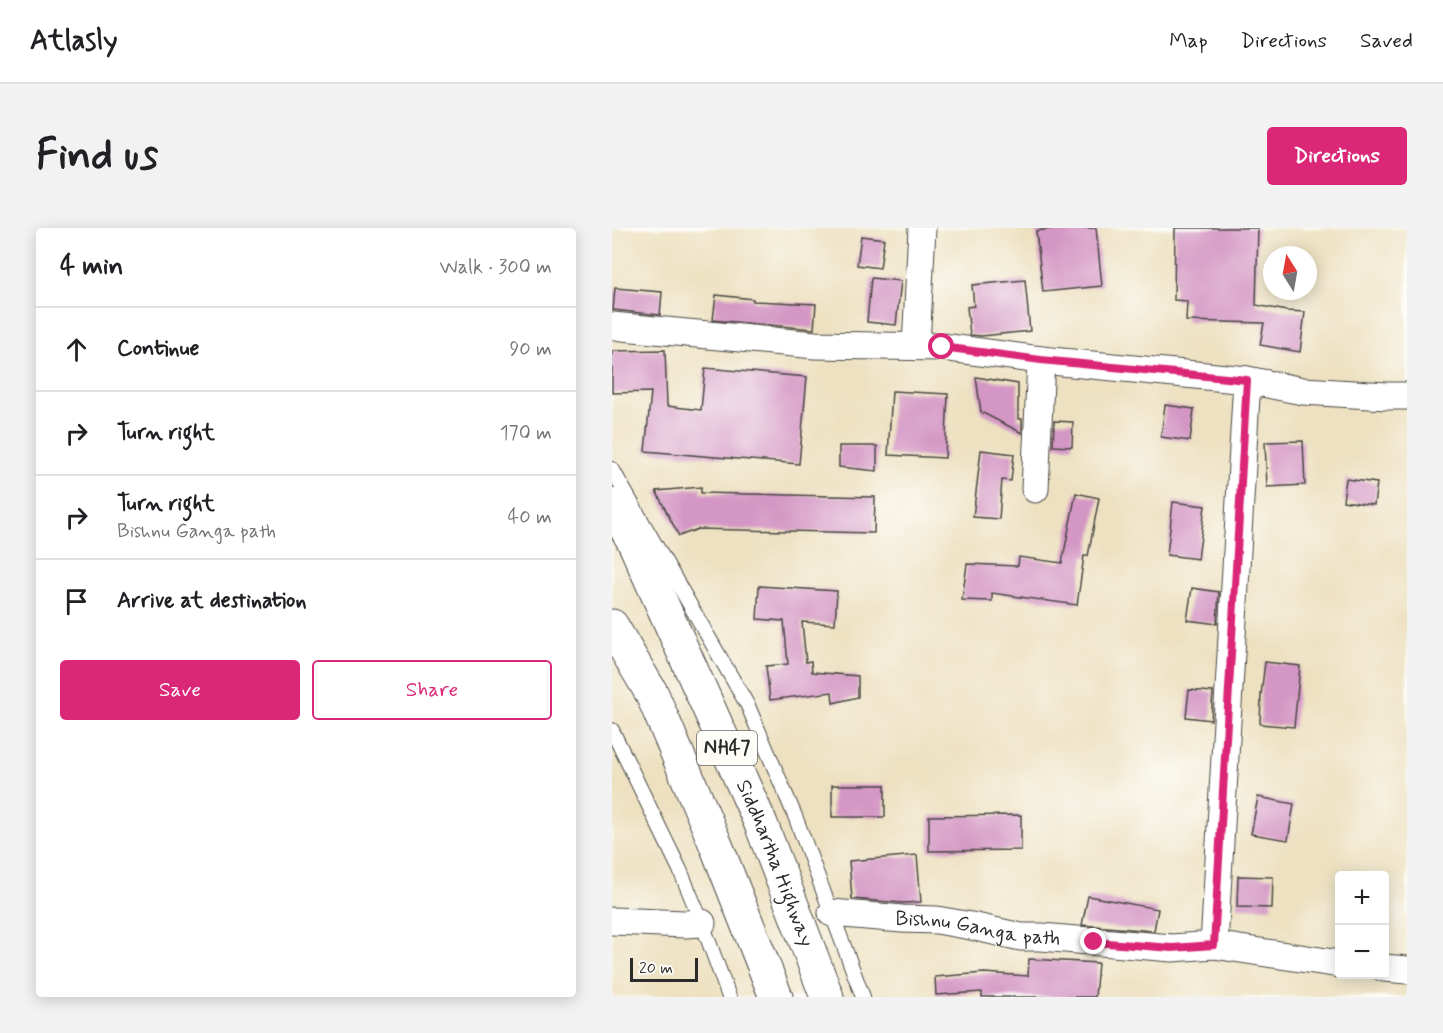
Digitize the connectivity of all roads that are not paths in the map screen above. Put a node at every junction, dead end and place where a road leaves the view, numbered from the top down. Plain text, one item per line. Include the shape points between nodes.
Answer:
1 (922, 228) edge
2 (612, 326) edge
3 (916, 346) junction
4 (1041, 360) junction
5 (1247, 380) junction
6 (1407, 396) edge
7 (612, 469) edge
8 (1035, 489) dead end
9 (612, 506) edge
10 (612, 626) edge
11 (612, 730) edge
12 (831, 913) junction
13 (612, 921) edge
14 (702, 923) junction
15 (1214, 945) junction
16 (1335, 963) edge
17 (1389, 968) edge
18 (1407, 970) edge
19 (729, 997) edge
20 (776, 997) edge
21 (827, 997) edge
22 (863, 997) edge

1 - 3 street
2 - 3 street via 815,345
3 - 4 street
4 - 5 street
4 - 8 street
5 - 6 street via 1303,391
5 - 15 street
7 - 12 lane via 748,706
9 - 21 highway, Siddhartha Highway / NH47 via 633,540 761,824
10 - 20 highway, NH47 via 652,694
11 - 14 lane
12 - 15 street, Bishnu Ganga path via 937,920 1021,937 1172,948
12 - 22 lane
13 - 14 street
14 - 19 lane
15 - 16 street, Bishnu Ganga path
17 - 18 street

